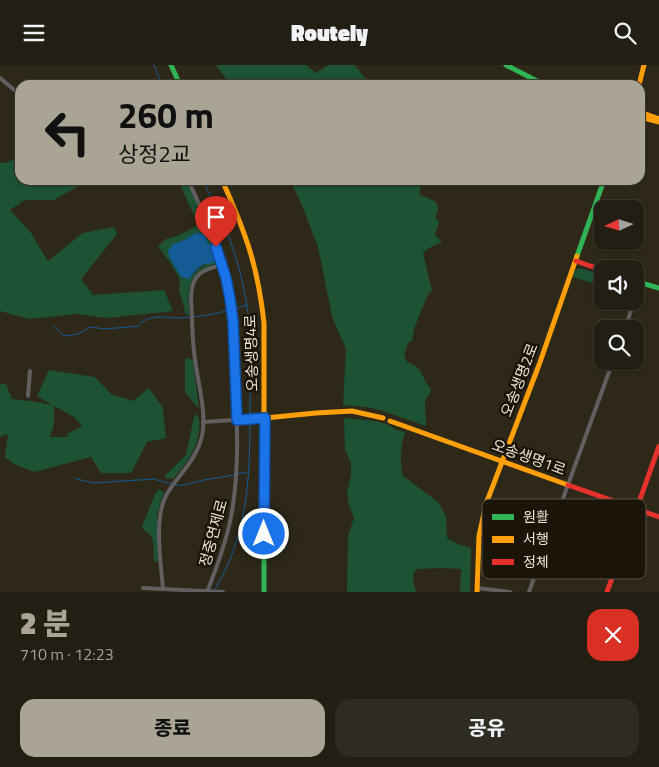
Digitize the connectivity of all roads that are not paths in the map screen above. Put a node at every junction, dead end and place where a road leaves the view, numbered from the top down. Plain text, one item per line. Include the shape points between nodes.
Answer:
1 (171, 65) edge
2 (506, 65) edge
3 (644, 65) edge
4 (0, 78) edge
5 (178, 80) edge
6 (538, 80) edge
7 (638, 80) edge
8 (15, 91) edge
9 (645, 114) edge
10 (645, 118) edge
11 (659, 119) edge
12 (659, 122) edge
13 (190, 185) edge
14 (224, 185) edge
15 (602, 185) edge
16 (237, 218) junction
17 (210, 228) junction
18 (576, 261) junction
19 (222, 265) junction
20 (594, 267) edge
21 (644, 284) edge
22 (659, 288) edge
23 (610, 370) edge
24 (30, 371) dead end
25 (28, 396) dead end
26 (262, 418) junction
27 (383, 418) dead end
28 (238, 420) junction
29 (390, 421) dead end
30 (203, 422) junction
31 (659, 446) edge
32 (502, 461) junction
33 (569, 484) junction
34 (488, 499) edge
35 (563, 499) edge
36 (609, 499) edge
37 (640, 499) edge
38 (646, 512) edge
39 (659, 517) edge
40 (482, 519) edge
41 (534, 579) edge
42 (612, 579) edge
43 (143, 588) dead end
44 (163, 589) junction
45 (477, 590) edge
46 (207, 592) edge
47 (211, 592) edge
48 (223, 592) edge
49 (264, 592) edge
50 (510, 592) edge
51 (529, 592) edge
52 (607, 592) edge

1 - 5 street
2 - 6 street
3 - 7 street
4 - 8 street
9 - 11 street
10 - 12 street
13 - 17 street
14 - 16 street, 오송생명4로
15 - 18 street, 오송생명2로
16 - 17 street
16 - 26 street, 오송생명4로 via 248,243 261,298 264,323
17 - 19 street
18 - 20 street
18 - 32 street, 오송생명2로
19 - 28 street via 232,313
19 - 30 street via 203,271 191,286
21 - 22 street
23 - 33 street
24 - 25 street
26 - 27 street via 352,411
26 - 28 street
26 - 49 street, 오송생명4로
28 - 30 street
28 - 46 street, 정중연제로 via 237,470 231,518
29 - 32 street, 오송생명1로
30 - 44 street via 197,452 165,498 159,518
31 - 37 street
32 - 33 street, 오송생명1로
32 - 34 street, 오송생명2로
33 - 35 street
33 - 36 street, 오송생명1로
38 - 39 street, 오송생명1로
40 - 45 street, 오송생명2로
41 - 51 street
42 - 52 street
43 - 44 street
44 - 46 street
45 - 50 street
46 - 47 street
47 - 48 street

